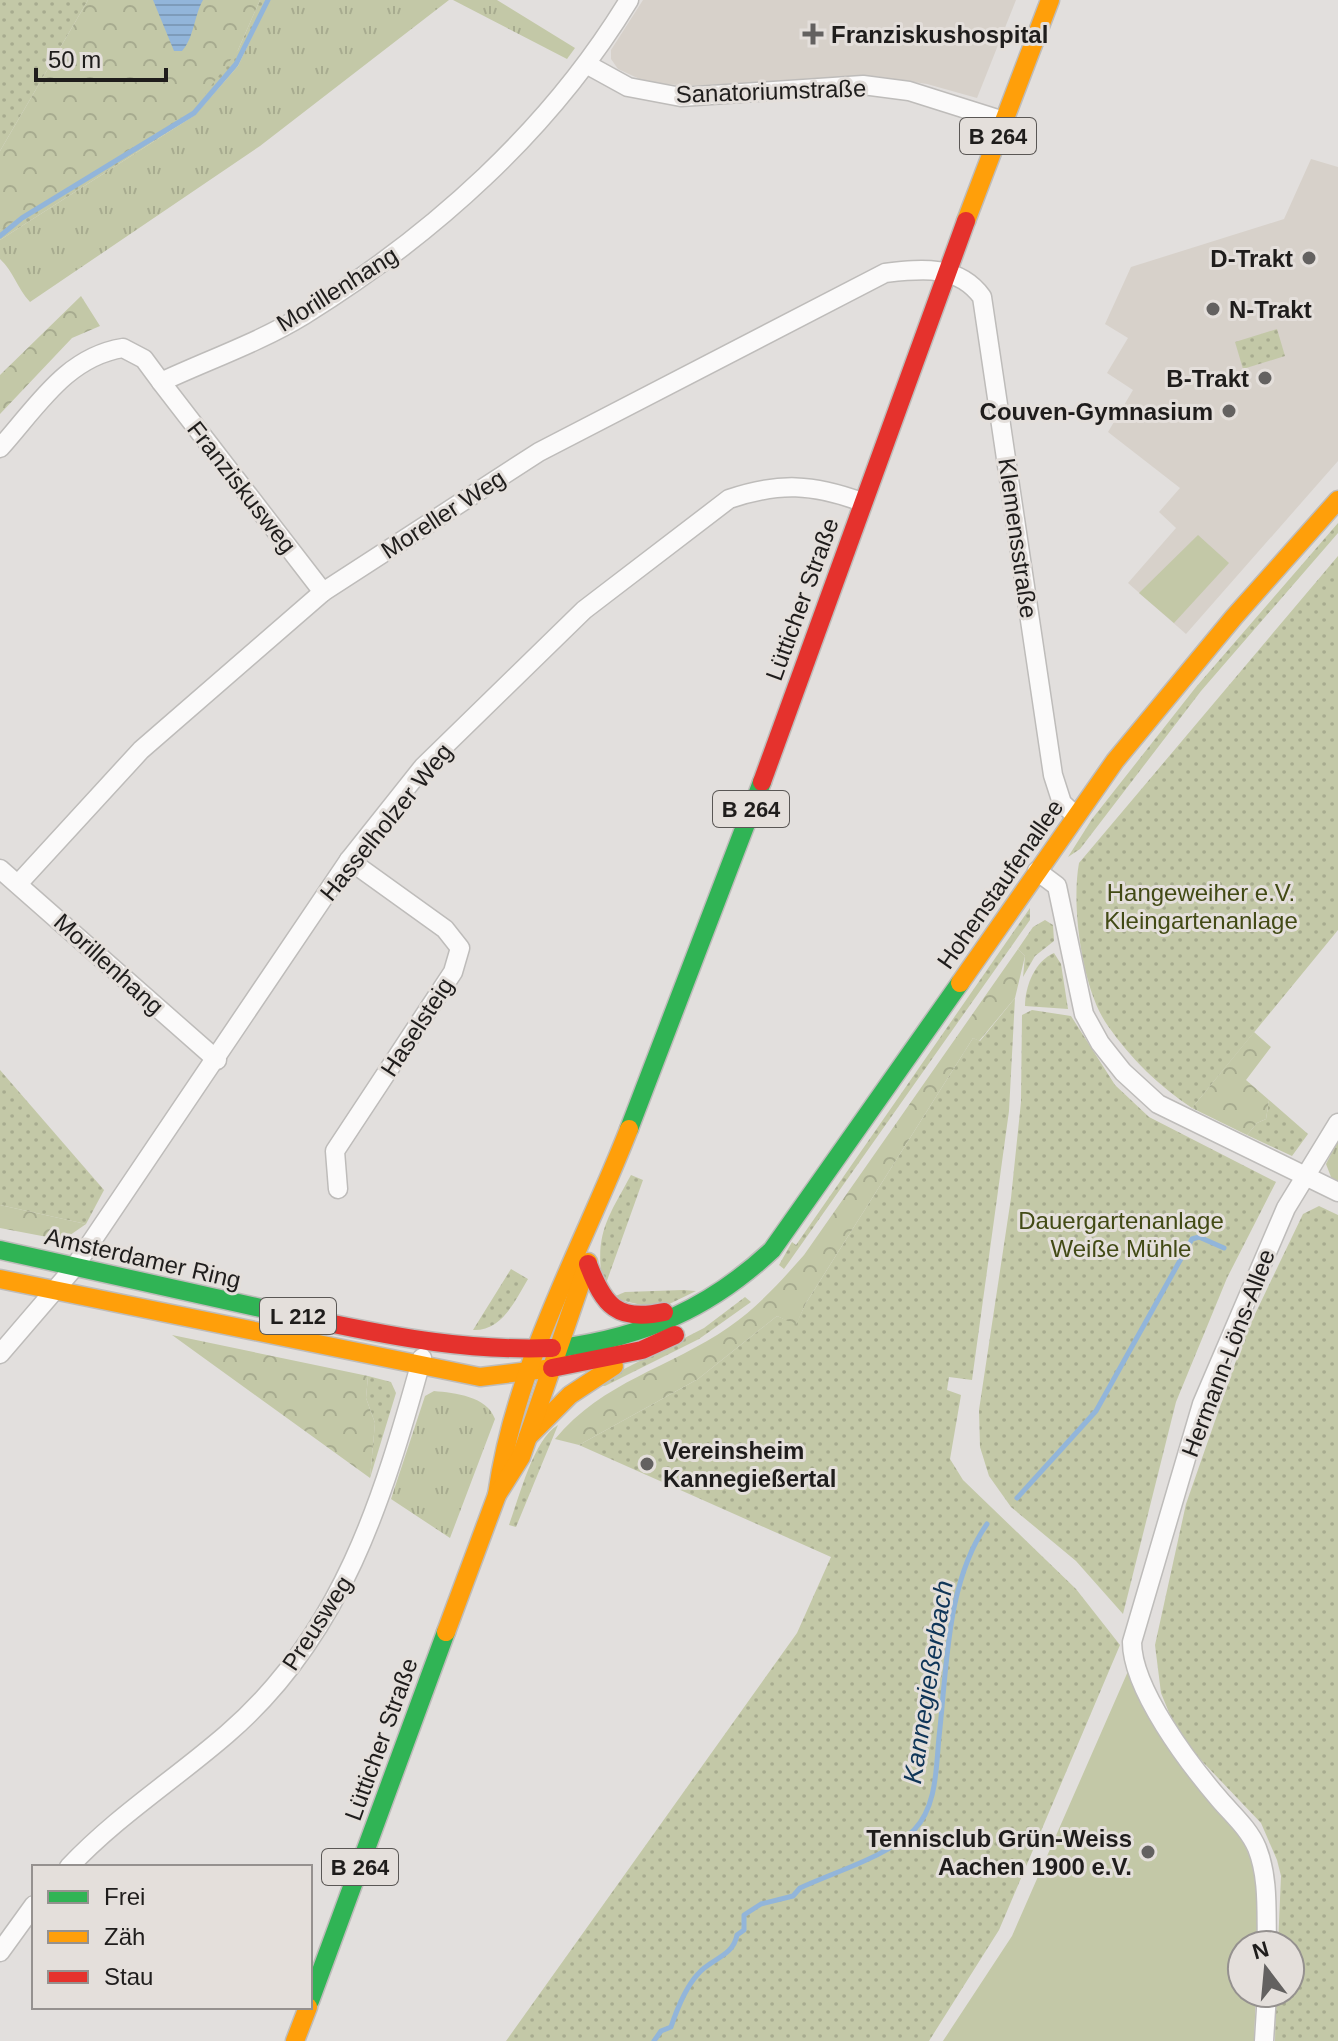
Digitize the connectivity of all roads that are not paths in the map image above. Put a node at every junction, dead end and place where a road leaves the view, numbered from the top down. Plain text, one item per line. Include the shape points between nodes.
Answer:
1 (629, 0) edge
2 (1050, 0) edge
3 (588, 65) junction
4 (1004, 121) junction
5 (946, 272) junction
6 (161, 382) junction
7 (0, 448) edge
8 (1338, 500) edge
9 (862, 502) junction
10 (323, 592) junction
11 (1076, 816) junction
12 (349, 860) junction
13 (0, 869) edge
14 (1037, 871) junction
15 (18, 884) junction
16 (217, 1060) junction
17 (1338, 1123) edge
18 (1305, 1177) junction
19 (338, 1189) dead end
20 (1338, 1192) edge
21 (596, 1214) junction
22 (0, 1250) edge
23 (588, 1264) junction
24 (73, 1269) junction
25 (0, 1279) edge
26 (55, 1290) junction
27 (710, 1304) junction
28 (426, 1344) junction
29 (537, 1348) junction
30 (560, 1348) junction
31 (642, 1350) junction
32 (0, 1354) edge
33 (420, 1367) junction
34 (552, 1368) junction
35 (529, 1371) junction
36 (528, 1437) junction
37 (497, 1495) junction
38 (71, 1865) edge
39 (32, 1908) edge
40 (1267, 1929) edge
41 (0, 1952) edge
42 (312, 1996) edge
43 (307, 2009) edge
44 (1266, 2009) edge
45 (295, 2041) edge
46 (1264, 2041) edge

1 - 3 street, Morillenhang
2 - 4 main road, Lütticher Straße / B 264
3 - 4 street, Sanatoriumstraße via 628,87 681,97 863,85 909,91
3 - 6 street, Morillenhang via 534,130 400,250 301,316
4 - 5 main road, Lütticher Straße / B 264
5 - 9 main road, Lütticher Straße / B 264
5 - 10 street, Moreller Weg via 932,268 885,273 539,452
5 - 11 street, Klemensstraße via 974,286 982,297 1053,775 1062,803
6 - 7 street via 144,359 123,348 92,355 75,365
6 - 10 street, Franziskusweg
8 - 11 main road, Hohenstaufenallee via 1198,660
9 - 12 street, Hasselholzer Weg via 812,488 780,486 729,499 573,620 423,767
9 - 21 main road, Lütticher Straße / B 264 via 744,831
10 - 15 street, Moreller Weg via 141,750
11 - 14 main road, Hohenstaufenallee
12 - 16 street, Hasselholzer Weg
12 - 19 street, Haselsteig via 445,929 460,948 453,972 335,1151
13 - 15 street, Morillenhang
14 - 18 street via 1057,886 1084,1014 1123,1072 1158,1104
14 - 27 main road, Hohenstaufenallee via 772,1250
15 - 16 street, Morillenhang
16 - 24 street, Hasselholzer Weg
17 - 18 street, Hermann-Löns-Allee
18 - 20 street
18 - 40 street, Hermann-Löns-Allee via 1251,1286 1202,1404 1132,1642 1132,1662 1173,1737 1257,1847 1265,1876
21 - 23 main road, Lütticher Straße / B 264
21 - 29 main road, Lütticher Straße / B 264 via 577,1246
22 - 24 main road, Amsterdamer Ring / L 212
23 - 27 main road via 604,1301 625,1315 638,1318
23 - 30 main road, Lütticher Straße / B 264
24 - 26 street, Hasselholzer Weg
24 - 28 main road, Amsterdamer Ring / L 212
25 - 26 main road, Amsterdamer Ring / L 212
26 - 32 street, Hasselholzer Weg
26 - 33 main road, Amsterdamer Ring / L 212
27 - 30 main road, Hohenstaufenallee via 648,1330
27 - 31 main road, Hohenstaufenallee via 691,1327
28 - 29 main road, Amsterdamer Ring / L 212
28 - 33 street, Preusweg
29 - 30 main road, Amsterdamer Ring / L 212
29 - 35 main road, Lütticher Straße / B 264
30 - 34 main road, Lütticher Straße / B 264
31 - 34 main road, Hohenstaufenallee
31 - 36 main road via 587,1381
33 - 35 main road, Amsterdamer Ring / L 212 via 480,1377
33 - 38 street, Preusweg via 355,1565 301,1657 229,1733 103,1831
34 - 35 main road, Amsterdamer Ring / L 212
34 - 36 main road, Lütticher Straße / B 264
35 - 37 main road, Lütticher Straße / B 264 via 501,1454
36 - 37 main road, Lütticher Straße / B 264
37 - 42 main road, Lütticher Straße / B 264
39 - 41 street
43 - 45 main road
44 - 46 street

